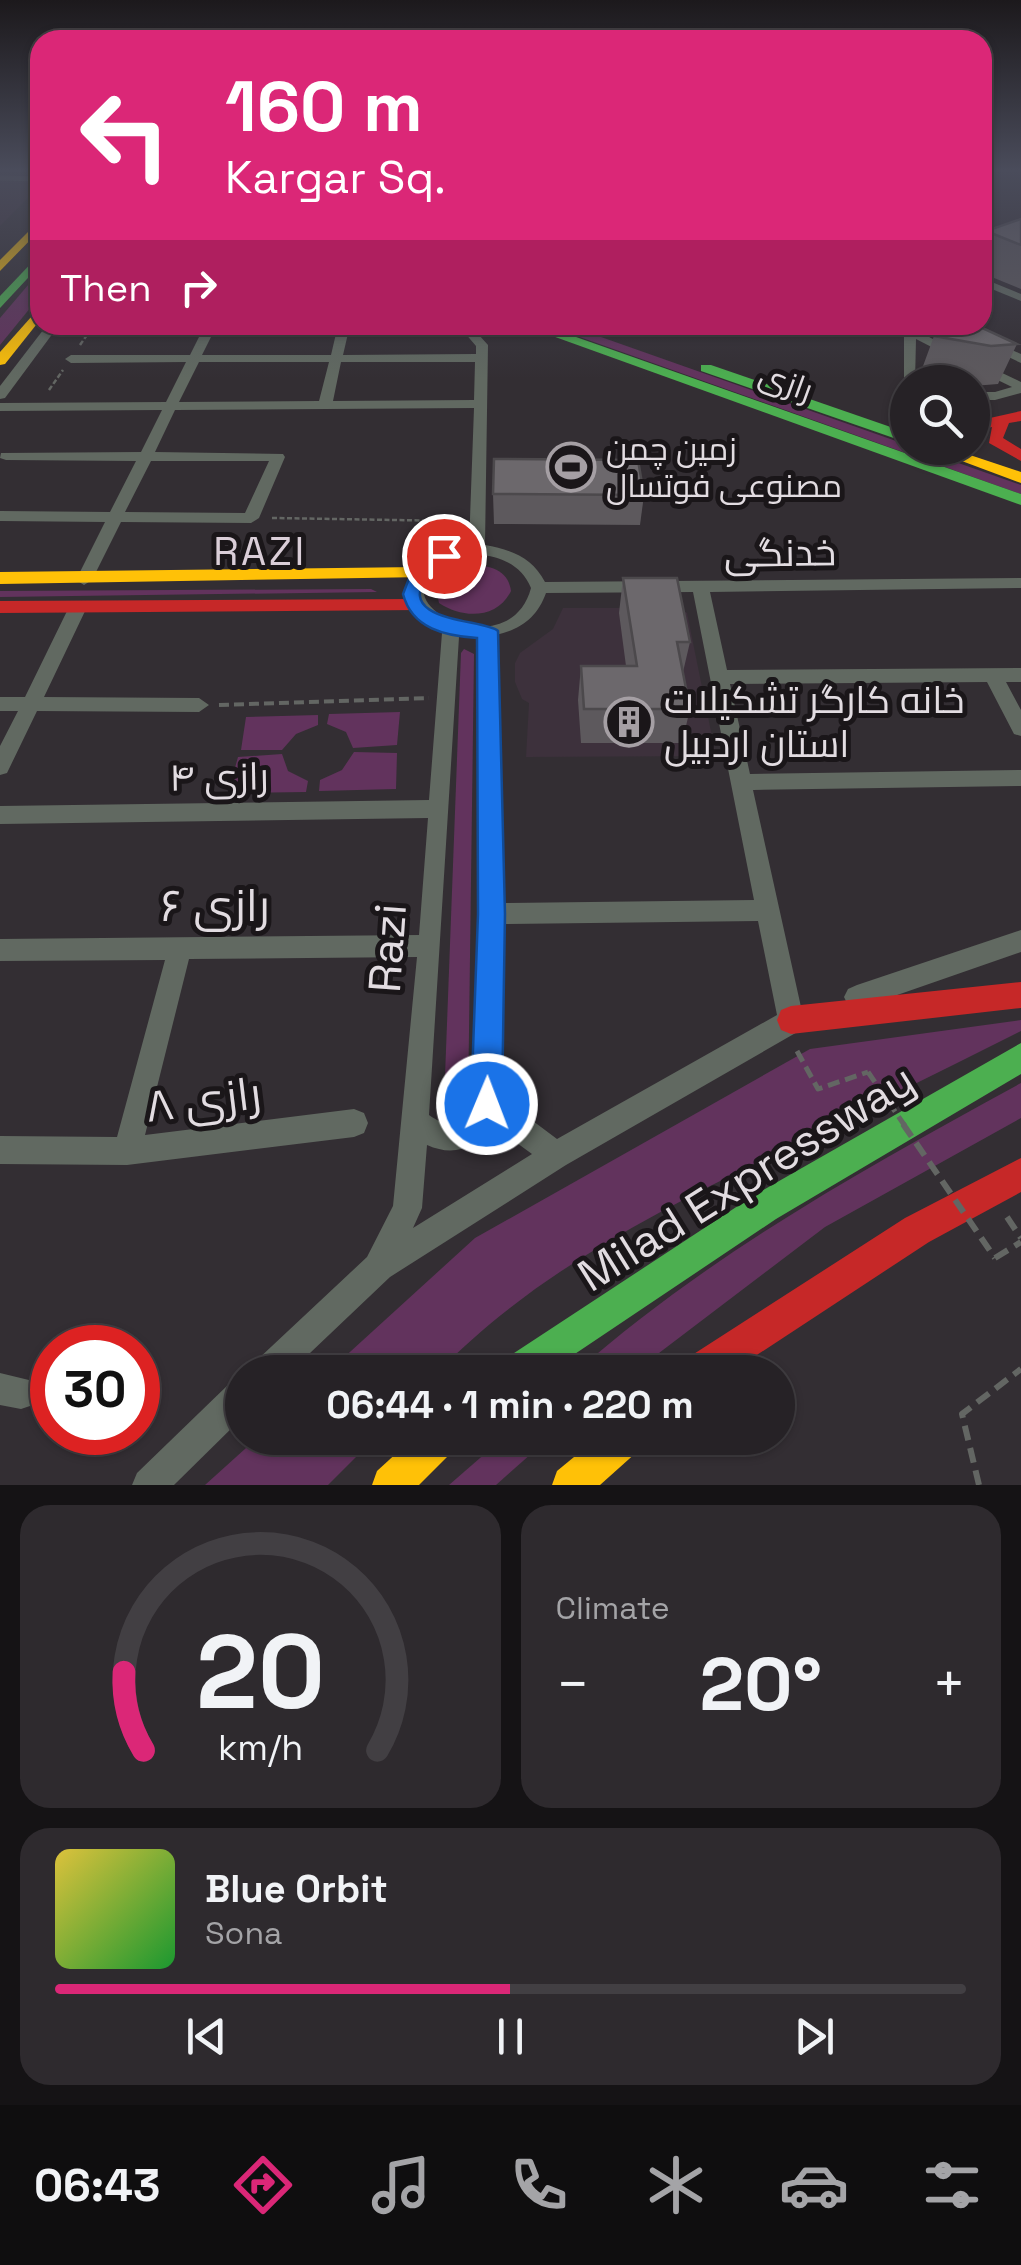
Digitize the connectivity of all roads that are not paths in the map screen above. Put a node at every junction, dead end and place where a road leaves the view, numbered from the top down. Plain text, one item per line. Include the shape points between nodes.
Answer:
1 (24, 240) edge
2 (0, 266) edge
3 (30, 270) edge
4 (992, 286) edge
5 (1021, 298) edge
6 (0, 304) edge
7 (30, 323) edge
8 (45, 335) edge
9 (205, 335) edge
10 (342, 335) edge
11 (473, 335) edge
12 (590, 335) edge
13 (593, 335) edge
14 (910, 335) edge
15 (923, 335) edge
16 (969, 335) edge
17 (338, 358) junction
18 (481, 358) junction
19 (1021, 358) edge
20 (71, 359) dead end
21 (194, 359) junction
22 (0, 360) edge
23 (910, 365) edge
24 (1021, 388) edge
25 (0, 395) edge
26 (990, 396) edge
27 (480, 404) junction
28 (0, 406) edge
29 (170, 406) junction
30 (324, 406) junction
31 (858, 420) junction
32 (1011, 420) edge
33 (890, 424) edge
34 (890, 432) edge
35 (6, 456) dead end
36 (1021, 456) edge
37 (145, 457) junction
38 (984, 465) edge
39 (1021, 478) edge
40 (1021, 500) edge
41 (0, 516) edge
42 (115, 517) junction
43 (477, 550) junction
44 (419, 572) junction
45 (0, 578) edge
46 (84, 580) junction
47 (1021, 583) edge
48 (700, 586) junction
49 (539, 588) junction
50 (415, 604) junction
51 (0, 607) edge
52 (78, 607) junction
53 (451, 629) junction
54 (488, 631) junction
55 (993, 675) junction
56 (1021, 675) edge
57 (720, 677) junction
58 (31, 703) junction
59 (0, 704) edge
60 (199, 705) road end
61 (1021, 728) edge
62 (0, 767) edge
63 (1021, 778) edge
64 (743, 782) junction
65 (439, 809) junction
66 (0, 815) edge
67 (769, 910) junction
68 (491, 914) junction
69 (1021, 941) edge
70 (430, 946) junction
71 (180, 948) junction
72 (0, 950) edge
73 (1021, 995) edge
74 (786, 1022) junction
75 (1021, 1058) edge
76 (487, 1104) junction
77 (416, 1122) junction
78 (354, 1123) dead end
79 (0, 1150) edge
80 (127, 1150) junction
81 (556, 1155) junction
82 (1021, 1174) edge
83 (378, 1266) junction
84 (284, 1355) edge
85 (541, 1355) edge
86 (725, 1355) edge
87 (225, 1412) edge
88 (422, 1455) edge
89 (605, 1455) edge
90 (149, 1485) edge
91 (391, 1485) edge
92 (571, 1485) edge

1 - 2 main road
3 - 6 main road
4 - 5 street
7 - 22 main road
8 - 25 street
9 - 21 street
10 - 17 street
11 - 18 street via 482,345
12 - 40 main road, رازی
13 - 31 main road, رازی
14 - 23 street
15 - 24 street
16 - 19 street
17 - 18 street
17 - 21 street
17 - 30 street
18 - 27 street
20 - 21 street
21 - 29 street
24 - 26 street
27 - 30 street
27 - 43 street
28 - 29 street
29 - 30 street
29 - 37 street
31 - 33 main road
31 - 34 main road, رازی
32 - 36 main road via 994,440
35 - 37 street
37 - 42 street
37 - 42 street via 278,457 252,518
38 - 39 main road
41 - 42 street
42 - 46 street
43 - 44 street via 444,556
43 - 49 street via 526,565
44 - 46 main road
44 - 50 street
45 - 46 main road
47 - 48 street, خدنگی
48 - 49 street, خدنگی
48 - 57 street
49 - 54 street via 526,615
50 - 52 main road
50 - 53 street
51 - 52 main road
52 - 58 street
53 - 54 street
53 - 65 street, Razi
54 - 68 street
55 - 56 street
55 - 57 street
55 - 61 street
57 - 64 street
58 - 59 street
58 - 60 street
58 - 62 street
63 - 64 street
64 - 67 street
65 - 66 street, رازی ۴
65 - 70 street, Razi
67 - 68 street
67 - 74 street
68 - 76 street
69 - 74 street
70 - 71 street, رازی ۶
70 - 77 street, Razi
71 - 72 street, رازی ۶
71 - 80 street
73 - 74 main road
74 - 81 street
75 - 85 main road, Milad Expressway via 858,1148 635,1287
76 - 77 street via 461,1138 433,1136
76 - 81 street
77 - 83 street, Razi via 407,1208
78 - 80 street, رازی ۸
79 - 80 street, رازی ۸
81 - 83 street
82 - 86 main road via 917,1230
83 - 84 street
87 - 90 street
88 - 91 main road
89 - 92 main road

